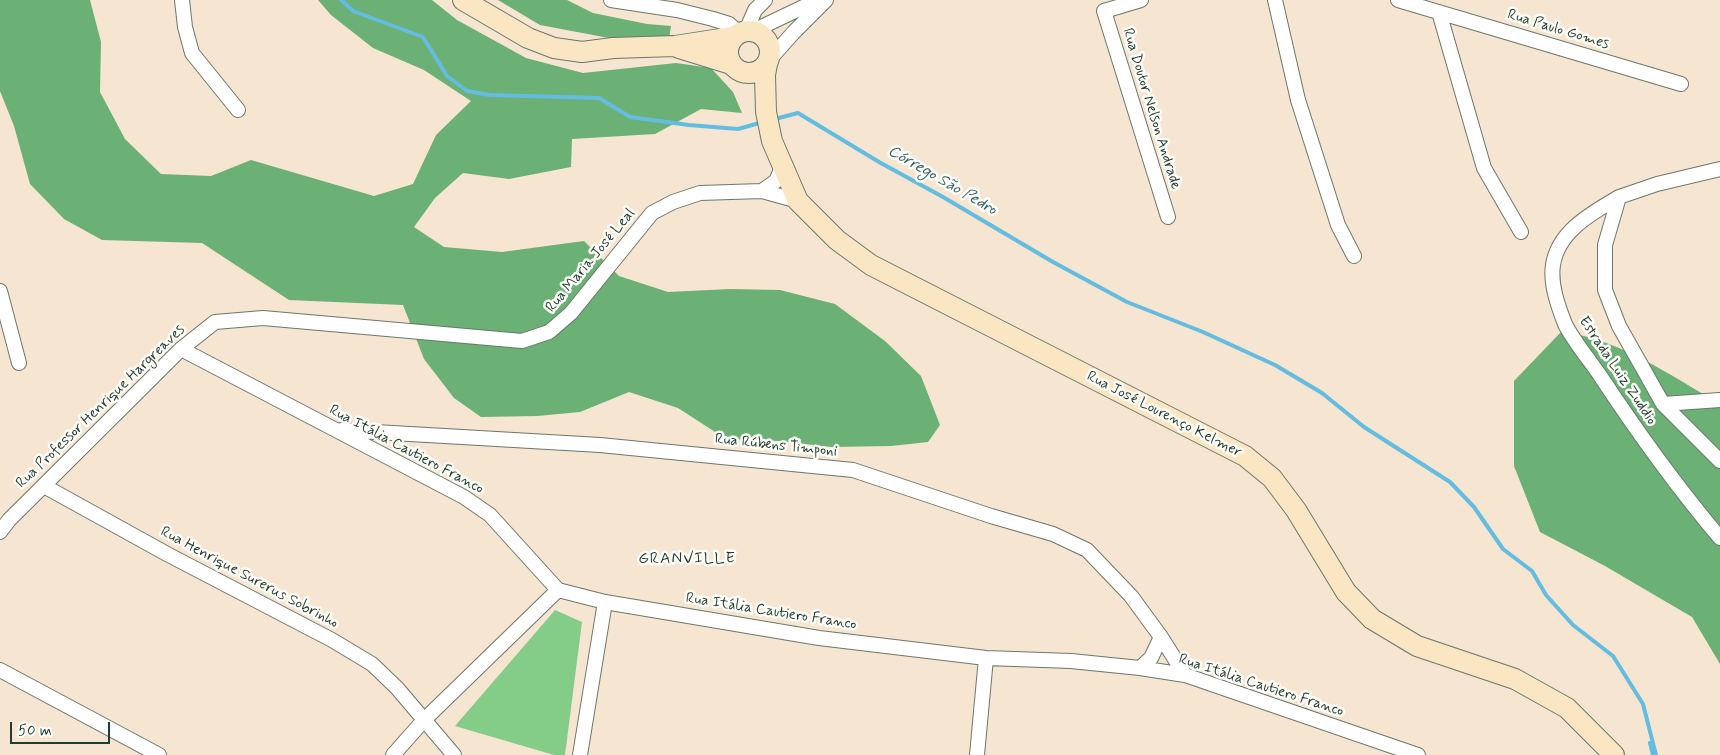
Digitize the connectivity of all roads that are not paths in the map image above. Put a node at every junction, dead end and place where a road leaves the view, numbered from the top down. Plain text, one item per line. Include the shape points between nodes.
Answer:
1 (182, 0) edge
2 (463, 0) edge
3 (611, 0) edge
4 (765, 0) edge
5 (818, 0) edge
6 (826, 0) edge
7 (1141, 0) edge
8 (1275, 0) edge
9 (1398, 0) edge
10 (1439, 12) junction
11 (743, 33) junction
12 (675, 46) junction
13 (768, 62) junction
14 (737, 69) junction
15 (1681, 84) dead end
16 (238, 110) dead end
17 (766, 113) junction
18 (783, 165) junction
19 (1720, 169) edge
20 (762, 191) junction
21 (1619, 197) junction
22 (798, 201) junction
23 (1168, 217) dead end
24 (1521, 232) dead end
25 (1354, 256) dead end
26 (0, 291) edge
27 (263, 318) joint
28 (181, 349) junction
29 (19, 363) dead end
30 (1720, 400) edge
31 (1663, 404) junction
32 (335, 430) junction
33 (1720, 461) edge
34 (44, 486) junction
35 (0, 532) edge
36 (1720, 538) edge
37 (558, 590) junction
38 (605, 602) junction
39 (1161, 637) junction
40 (986, 658) junction
41 (1140, 668) junction
42 (0, 670) edge
43 (1185, 675) junction
44 (424, 720) junction
45 (159, 755) edge
46 (393, 755) edge
47 (454, 755) edge
48 (580, 755) edge
49 (978, 755) edge
50 (1418, 755) edge
51 (1614, 755) edge

1 - 16 street via 192,53
2 - 12 main road via 528,38 554,48 582,52
3 - 11 street via 677,10 729,24
4 - 11 street via 755,10
5 - 11 street
6 - 13 street
7 - 23 street, Rua Doutor Nelson Andrade via 1104,11
8 - 25 street via 1298,100 1338,225
9 - 10 street, Rua Paulo Gomes
10 - 15 street, Rua Paulo Gomes
10 - 24 street via 1484,168
11 - 12 main road
11 - 13 main road via 760,34 766,39 770,45
11 - 14 main road via 729,43 727,50
12 - 14 main road
13 - 14 main road via 756,73
13 - 17 main road, Rua José Lourenço Kelmer
14 - 17 main road, Rua José Lourenço Kelmer
17 - 18 main road, Rua José Lourenço Kelmer via 772,141
18 - 20 street via 776,181
18 - 22 main road, Rua José Lourenço Kelmer
19 - 21 street, Estrada Luiz Zuddio
20 - 22 street, Rua Maria José Leal
20 - 27 street, Rua Maria José Leal via 700,193 652,213 571,314 549,332 522,341
21 - 31 street via 1605,245 1605,290 1619,326
21 - 36 street, Estrada Luiz Zuddio via 1590,214 1562,239 1553,265 1554,288 1566,325 1630,421
22 - 51 main road, Rua José Lourenço Kelmer via 837,240 871,265 1245,456 1272,478 1346,592 1372,620 1417,646 1515,679 1567,708
26 - 29 street
27 - 28 street, Rua Professor Henrique Hargreaves via 215,322
28 - 32 street, Rua Itália Cautiero Franco
28 - 34 street, Rua Professor Henrique Hargreaves
30 - 31 street
31 - 33 street
32 - 37 street, Rua Itália Cautiero Franco via 464,497 490,515
32 - 39 street, Rua Rúbens Timponi via 600,445 853,470 1053,534 1087,550 1131,596
34 - 35 street, Rua Professor Henrique Hargreaves
34 - 44 street, Rua Henrique Surerus Sobrinho via 372,664
37 - 38 street, Rua Itália Cautiero Franco
37 - 44 street
38 - 40 street, Rua Itália Cautiero Franco via 819,638
38 - 48 street
39 - 41 street via 1151,658
39 - 43 street, Rua Rúbens Timponi
40 - 41 street, Rua Itália Cautiero Franco via 1071,661
40 - 49 street
41 - 43 street, Rua Itália Cautiero Franco
42 - 45 street
43 - 50 street, Rua Itália Cautiero Franco
44 - 46 street
44 - 47 street, Rua Henrique Surerus Sobrinho

